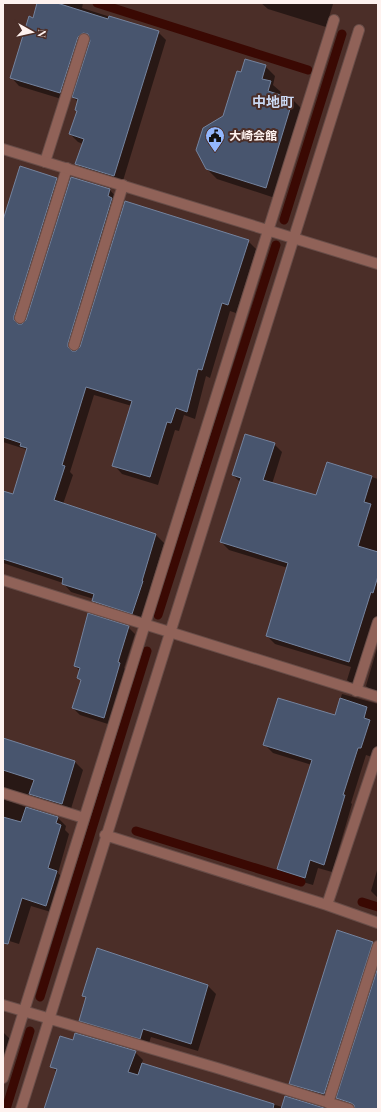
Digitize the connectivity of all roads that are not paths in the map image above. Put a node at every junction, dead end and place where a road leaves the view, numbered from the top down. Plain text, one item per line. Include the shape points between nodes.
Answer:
1 (334, 20) dead end
2 (358, 30) dead end
3 (84, 39) dead end
4 (3, 149) edge
5 (45, 162) junction
6 (67, 168) junction
7 (124, 186) junction
8 (268, 230) junction
9 (295, 238) junction
10 (378, 264) edge
11 (20, 318) dead end
12 (74, 345) dead end
13 (3, 580) edge
14 (378, 622) edge
15 (144, 624) junction
16 (169, 632) junction
17 (356, 691) junction
18 (378, 697) edge
19 (378, 752) edge
20 (3, 793) edge
21 (84, 818) junction
22 (105, 835) junction
23 (328, 905) junction
24 (378, 923) edge
25 (378, 946) edge
26 (3, 1005) edge
27 (23, 1012) junction
28 (48, 1019) junction
29 (3, 1078) edge
30 (328, 1103) junction
31 (21, 1109) edge
32 (348, 1109) edge

1 - 8 street
2 - 9 street
3 - 5 street
4 - 5 street
5 - 6 street
6 - 7 street
6 - 11 street
7 - 8 street
7 - 12 street
8 - 9 street
8 - 15 street
9 - 10 street
9 - 16 street
13 - 15 street
14 - 17 street
15 - 16 street
15 - 21 street
16 - 17 street
16 - 22 street
17 - 18 street
19 - 23 street
20 - 21 street
21 - 27 street
22 - 23 street
22 - 28 street
23 - 24 street
25 - 30 street
26 - 27 street
27 - 28 street
27 - 29 street
28 - 30 street
28 - 31 street
30 - 32 street

